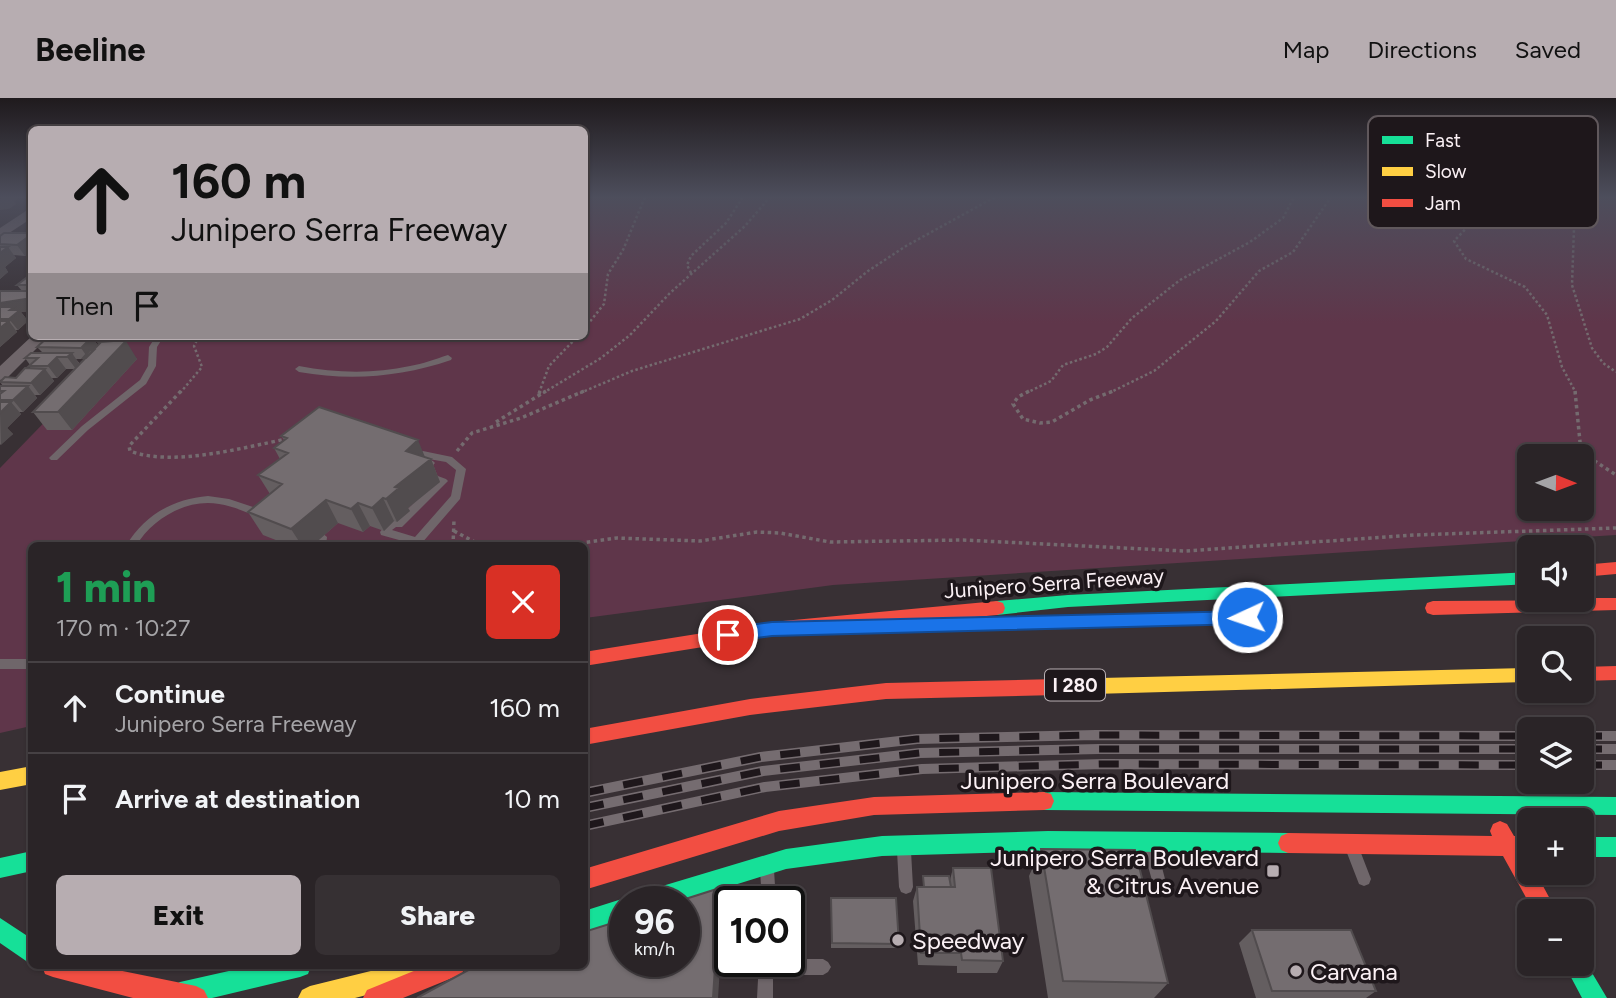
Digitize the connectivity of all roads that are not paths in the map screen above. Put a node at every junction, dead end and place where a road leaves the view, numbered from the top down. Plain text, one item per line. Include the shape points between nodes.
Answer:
1 (37, 340) edge
2 (157, 340) edge
3 (448, 358) dead end
4 (299, 369) dead end
5 (0, 375) edge
6 (54, 458) dead end
7 (452, 500) joint
8 (267, 516) edge
9 (133, 542) edge
10 (1616, 568) edge
11 (1594, 571) edge
12 (1594, 573) edge
13 (1616, 574) edge
14 (1517, 578) edge
15 (1616, 604) edge
16 (1416, 609) dead end
17 (993, 625) dead end
18 (772, 629) junction
19 (588, 658) edge
20 (0, 664) edge
21 (28, 664) edge
22 (1616, 673) edge
23 (1594, 674) edge
24 (1517, 675) edge
25 (588, 736) edge
26 (28, 776) edge
27 (0, 781) edge
28 (1486, 805) junction
29 (1616, 807) edge
30 (1149, 842) junction
31 (1350, 844) junction
32 (762, 845) junction
33 (904, 845) junction
34 (1508, 846) junction
35 (1517, 846) edge
36 (1594, 847) edge
37 (1616, 847) edge
38 (28, 862) edge
39 (0, 868) edge
40 (588, 879) edge
41 (1158, 879) dead end
42 (1364, 879) dead end
43 (679, 886) edge
44 (767, 886) edge
45 (906, 887) dead end
46 (1538, 899) edge
47 (609, 914) edge
48 (588, 921) edge
49 (0, 929) edge
50 (28, 951) edge
51 (805, 967) edge
52 (823, 968) dead end
53 (63, 969) edge
54 (289, 969) edge
55 (424, 969) edge
56 (446, 969) edge
57 (1583, 976) edge
58 (766, 977) edge
59 (188, 996) edge
60 (310, 998) edge
61 (374, 998) edge
62 (765, 998) edge
63 (1595, 998) edge

1 - 5 street
2 - 6 lane via 143,382
3 - 4 lane via 392,372 339,374
7 - 7 lane via 417,541 385,532 443,481 420,473 430,463 413,458 423,454 449,459 461,469
8 - 9 lane via 228,501 207,499 175,507 136,534
10 - 11 main road
12 - 13 main road
14 - 18 main road, Junipero Serra Freeway via 1109,598
15 - 16 main road
17 - 18 main road
18 - 19 main road, Junipero Serra Freeway
20 - 21 lane
22 - 23 main road
24 - 25 main road, I 280 via 886,691 750,707
26 - 27 main road
28 - 29 main road, Junipero Serra Boulevard
28 - 32 main road, Junipero Serra Boulevard via 924,803 823,812
28 - 34 main road
30 - 31 main road, Junipero Serra Boulevard
30 - 33 main road, Junipero Serra Boulevard
30 - 41 lane
31 - 34 main road, Junipero Serra Boulevard
31 - 42 lane
32 - 33 main road, Junipero Serra Boulevard via 824,852
32 - 40 main road, Junipero Serra Boulevard
32 - 43 main road, Junipero Serra Boulevard
32 - 44 lane
33 - 45 lane
34 - 35 main road, Junipero Serra Boulevard
34 - 46 main road
36 - 37 main road
38 - 39 main road
47 - 48 main road
49 - 50 main road
51 - 52 lane
53 - 59 main road
54 - 59 main road
55 - 60 main road
56 - 61 main road
57 - 63 main road
58 - 62 lane

